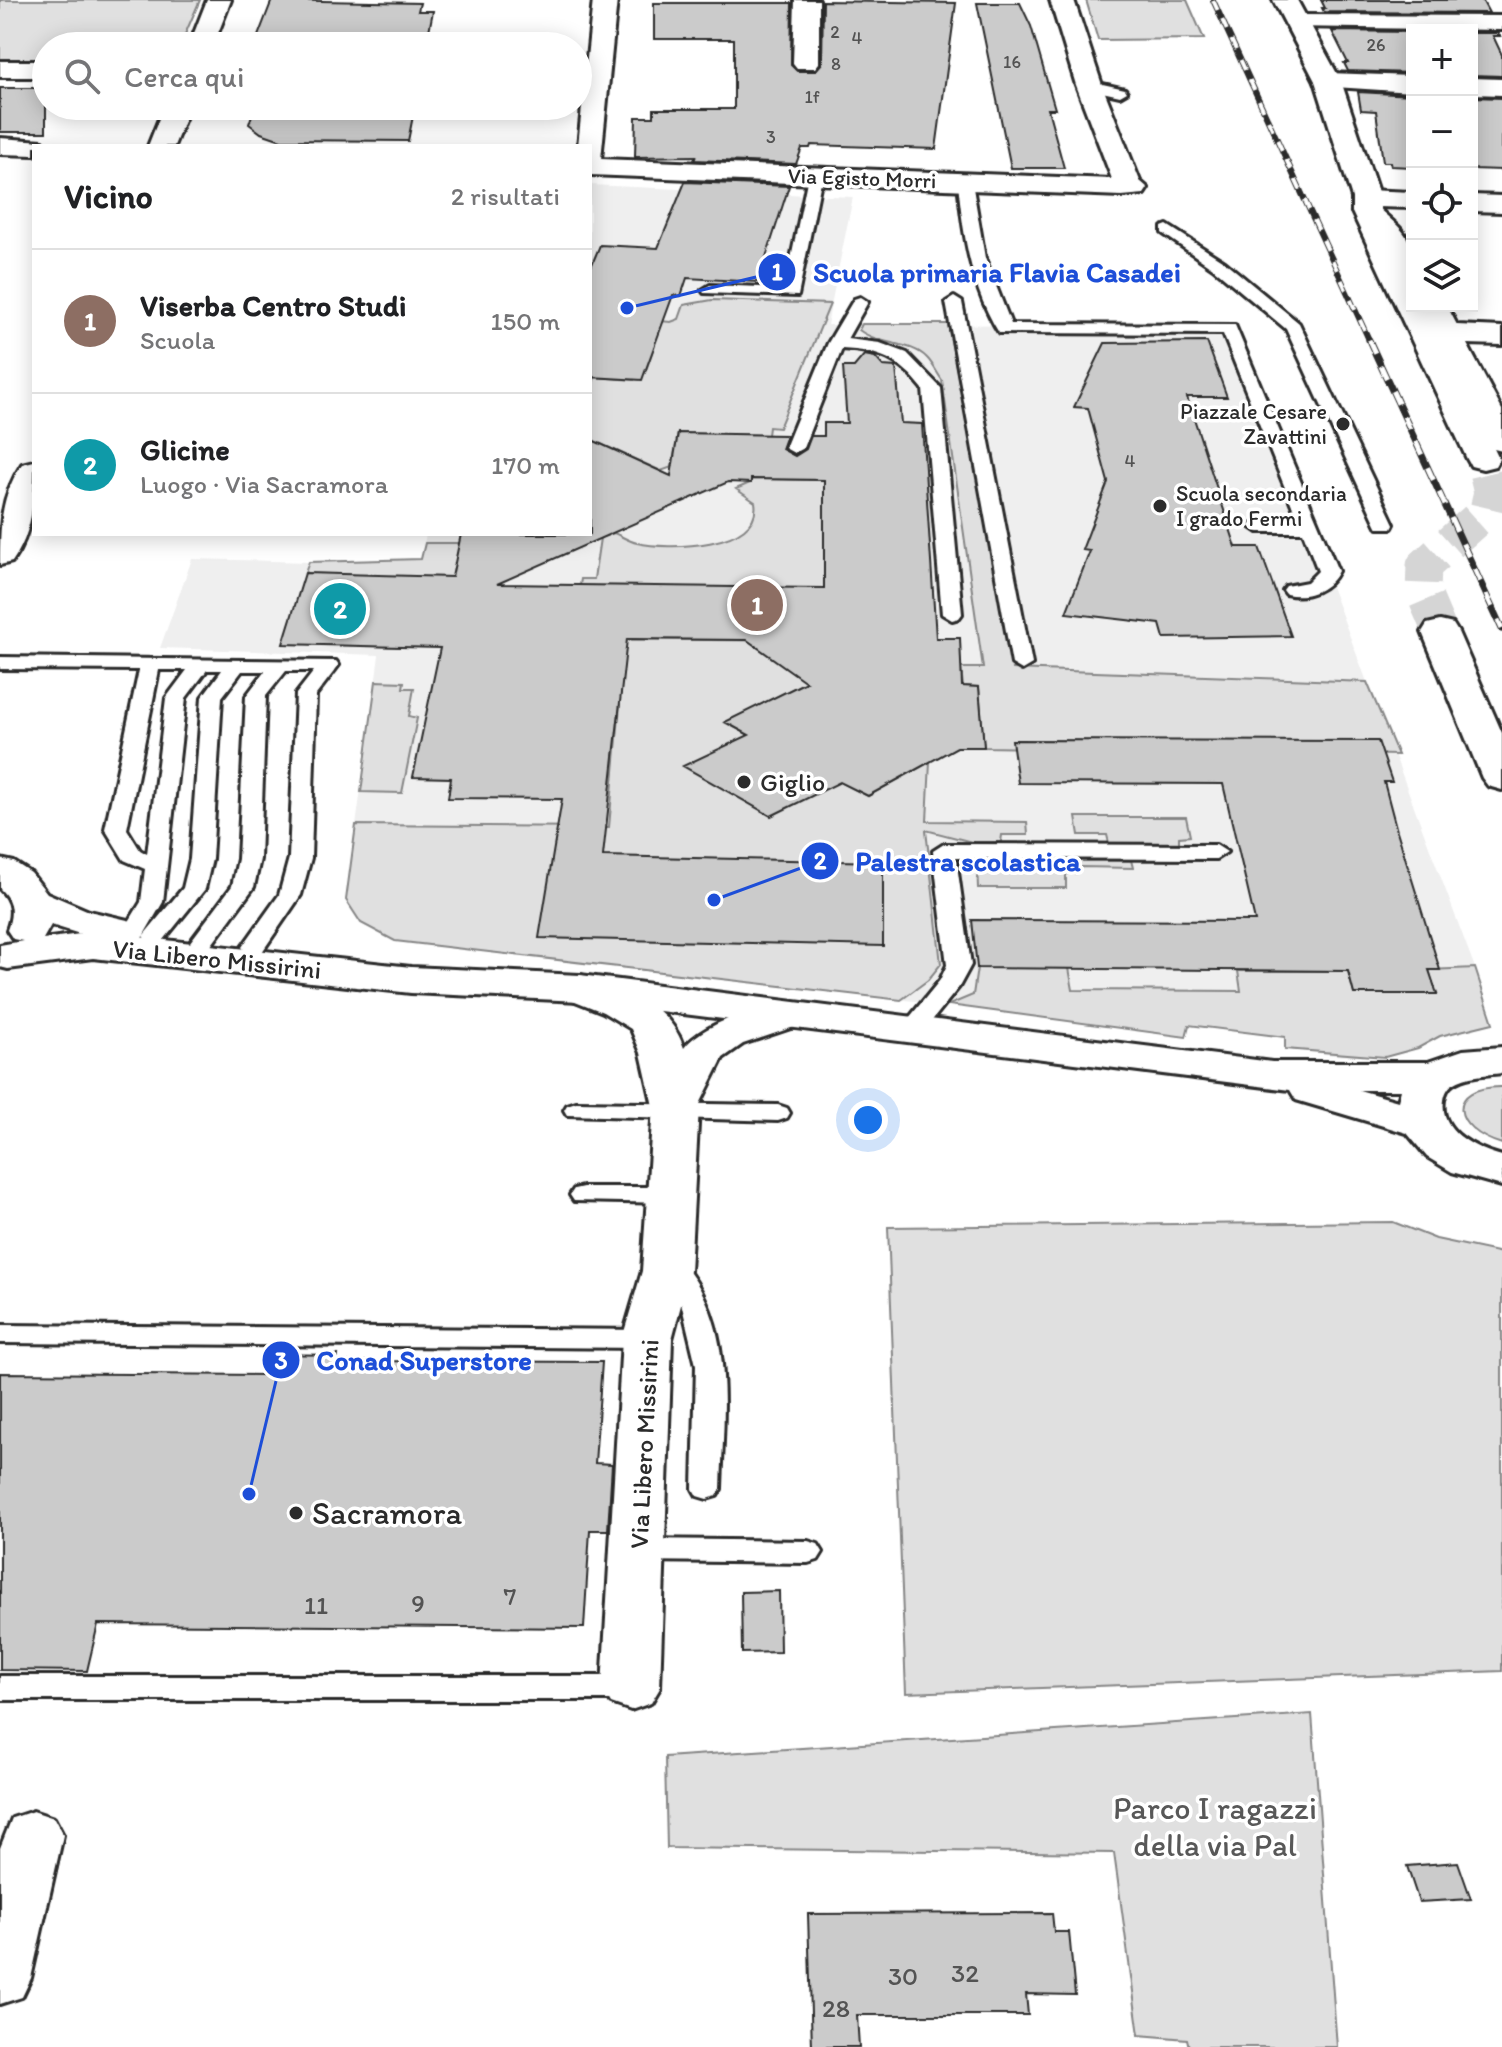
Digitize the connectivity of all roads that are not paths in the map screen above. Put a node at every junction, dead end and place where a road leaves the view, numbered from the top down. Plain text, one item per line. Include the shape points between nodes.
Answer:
1 (219, 0) edge
2 (605, 0) edge
3 (807, 0) edge
4 (1062, 0) edge
5 (1285, 0) edge
6 (1502, 23) edge
7 (206, 32) edge
8 (1304, 32) junction
9 (1406, 41) edge
10 (1478, 43) edge
11 (1502, 43) edge
12 (806, 63) dead end
13 (0, 69) edge
14 (32, 69) edge
15 (592, 72) edge
16 (1328, 81) junction
17 (1406, 84) edge
18 (1089, 85) junction
19 (1478, 86) edge
20 (1502, 87) edge
21 (1120, 92) dead end
22 (171, 120) edge
23 (589, 120) edge
24 (162, 144) edge
25 (590, 144) edge
26 (0, 146) edge
27 (32, 147) edge
28 (592, 167) edge
29 (815, 176) junction
30 (965, 182) junction
31 (1406, 201) edge
32 (1478, 203) edge
33 (1502, 204) edge
34 (1366, 205) junction
35 (1167, 230) dead end
36 (1406, 259) edge
37 (710, 290) dead end
38 (860, 302) dead end
39 (954, 302) dead end
40 (1435, 312) edge
41 (1448, 334) junction
42 (1502, 336) edge
43 (836, 343) junction
44 (1497, 443) edge
45 (794, 448) dead end
46 (32, 476) edge
47 (1385, 524) dead end
48 (1258, 526) dead end
49 (1310, 526) junction
50 (0, 555) edge
51 (1293, 590) dead end
52 (952, 614) dead end
53 (1440, 632) tunnel mouth
54 (0, 663) edge
55 (150, 664) junction
56 (1022, 664) dead end
57 (201, 665) junction
58 (236, 665) junction
59 (280, 665) junction
60 (1502, 778) edge
61 (1216, 852) dead end
62 (157, 866) junction
63 (0, 871) edge
64 (33, 902) junction
65 (144, 935) junction
66 (202, 942) junction
67 (254, 947) junction
68 (4, 958) edge
69 (476, 982) junction
70 (580, 988) junction
71 (788, 1015) junction
72 (912, 1029) junction
73 (1495, 1056) edge
74 (1220, 1071) junction
75 (1434, 1076) junction
76 (675, 1109) junction
77 (576, 1110) dead end
78 (778, 1113) dead end
79 (1422, 1123) junction
80 (1502, 1171) edge
81 (583, 1195) dead end
82 (671, 1195) junction
83 (667, 1260) junction
84 (0, 1334) edge
85 (647, 1339) junction
86 (707, 1489) dead end
87 (637, 1550) junction
88 (808, 1552) dead end
89 (0, 1688) edge
90 (631, 1688) joint
91 (33, 1835) dead end
92 (0, 1978) edge

1 - 7 street
2 - 15 street
3 - 12 street
4 - 18 street
5 - 8 street
6 - 8 street
8 - 9 street
8 - 16 street
10 - 11 street
13 - 14 street
16 - 17 street
16 - 34 street
18 - 21 lane
18 - 30 street, Via Egisto Morri via 1128,188
19 - 20 street
22 - 24 street
23 - 25 street
26 - 27 street
28 - 29 street, Via Egisto Morri
29 - 30 street, Via Egisto Morri
29 - 37 lane via 792,293
30 - 49 lane via 969,232 989,301 1005,329 1229,329
31 - 34 street
32 - 33 street
34 - 36 street
34 - 44 street
35 - 47 lane via 1293,327
38 - 43 lane
39 - 56 lane
40 - 41 street
41 - 42 street
41 - 44 street
43 - 45 lane
43 - 52 lane via 886,347 914,363 932,388
46 - 50 street
48 - 49 lane
49 - 51 lane via 1328,571 1315,587
53 - 60 street
54 - 55 lane
55 - 57 lane
55 - 62 lane via 116,829 132,855
57 - 58 lane
57 - 62 lane via 176,698
58 - 59 lane
58 - 65 lane via 212,697 201,859 194,889
59 - 66 lane via 256,696 249,859 243,887
59 - 67 lane via 329,665 306,694 300,858 290,895
61 - 72 lane via 944,851 959,965
62 - 65 lane
63 - 64 street via 13,877
64 - 65 street, Via Libero Missirini via 75,920
64 - 68 street via 29,929
65 - 66 street, Via Libero Missirini
66 - 67 street, Via Libero Missirini
67 - 69 street, Via Libero Missirini
68 - 69 street, Via Libero Missirini via 93,945
69 - 70 street, Via Libero Missirini
70 - 71 street, Via Libero Missirini
70 - 76 street, Via Libero Missirini via 647,1020 663,1053
71 - 72 street, Via Libero Missirini
71 - 76 street, Via Libero Missirini via 727,1035 705,1050
72 - 74 street, Via Libero Missirini
73 - 75 street
74 - 75 street, Via Libero Missirini
74 - 79 street, Via Libero Missirini via 1297,1085
75 - 79 street via 1417,1106
76 - 77 lane
76 - 78 lane
76 - 82 street, Via Libero Missirini
79 - 80 street via 1437,1142 1461,1158
81 - 82 lane
82 - 83 street, Via Libero Missirini
83 - 85 street, Via Libero Missirini
83 - 86 lane via 693,1297 710,1365
84 - 85 lane
85 - 87 street, Via Libero Missirini
87 - 88 lane
87 - 90 street, Via Libero Missirini
89 - 90 lane
91 - 92 street

